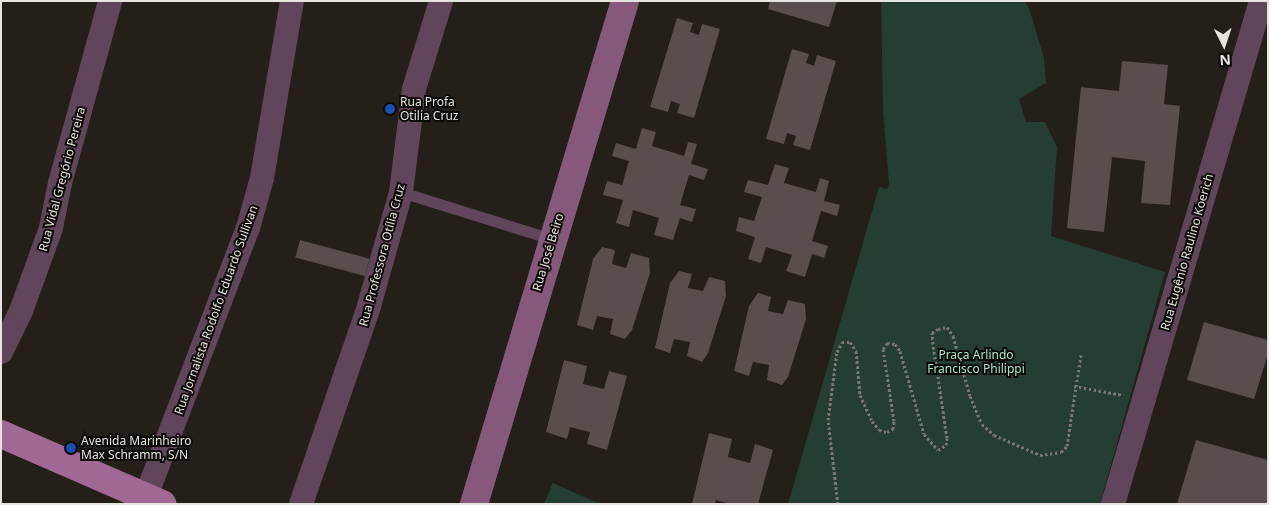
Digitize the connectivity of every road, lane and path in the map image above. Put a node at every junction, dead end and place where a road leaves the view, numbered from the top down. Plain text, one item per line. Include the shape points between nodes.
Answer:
1 (110, 1) edge
2 (292, 1) edge
3 (442, 1) edge
4 (625, 1) edge
5 (1261, 1) edge
6 (401, 192) junction
7 (552, 239) junction
8 (1, 352) edge
9 (1081, 355) dead end
10 (1074, 386) junction
11 (1144, 399) junction
12 (1, 434) edge
13 (150, 501) edge
14 (301, 504) edge
15 (474, 504) edge
16 (838, 504) edge
17 (1113, 504) edge

1 - 8 street, Rua Vidal Gregório Pereira via 60,183 51,228 21,311
2 - 13 street, Rua Jornalista Rodolfo Eduardo Sullivan via 262,178 248,228
3 - 6 street, Rua Professora Otília Cruz via 414,89
4 - 7 street, Rua José Beiro
5 - 11 street, Rua Eugênio Raulino Koerich
6 - 7 lane
6 - 14 street, Rua Professora Otília Cruz via 369,306
7 - 15 street, Rua José Beiro
9 - 10 path
10 - 11 path
10 - 16 path via 1067,446 1061,452 1040,455 994,435 982,424 970,396 953,336 947,327 938,328 932,334 947,438 946,445 938,450 924,434 900,351 895,344 887,343 883,349 894,421 893,429 887,432 879,430 872,421 860,395 856,350 850,342 842,342 837,352 828,420
11 - 17 street, Rua Eugênio Raulino Koerich
12 - 13 main road

